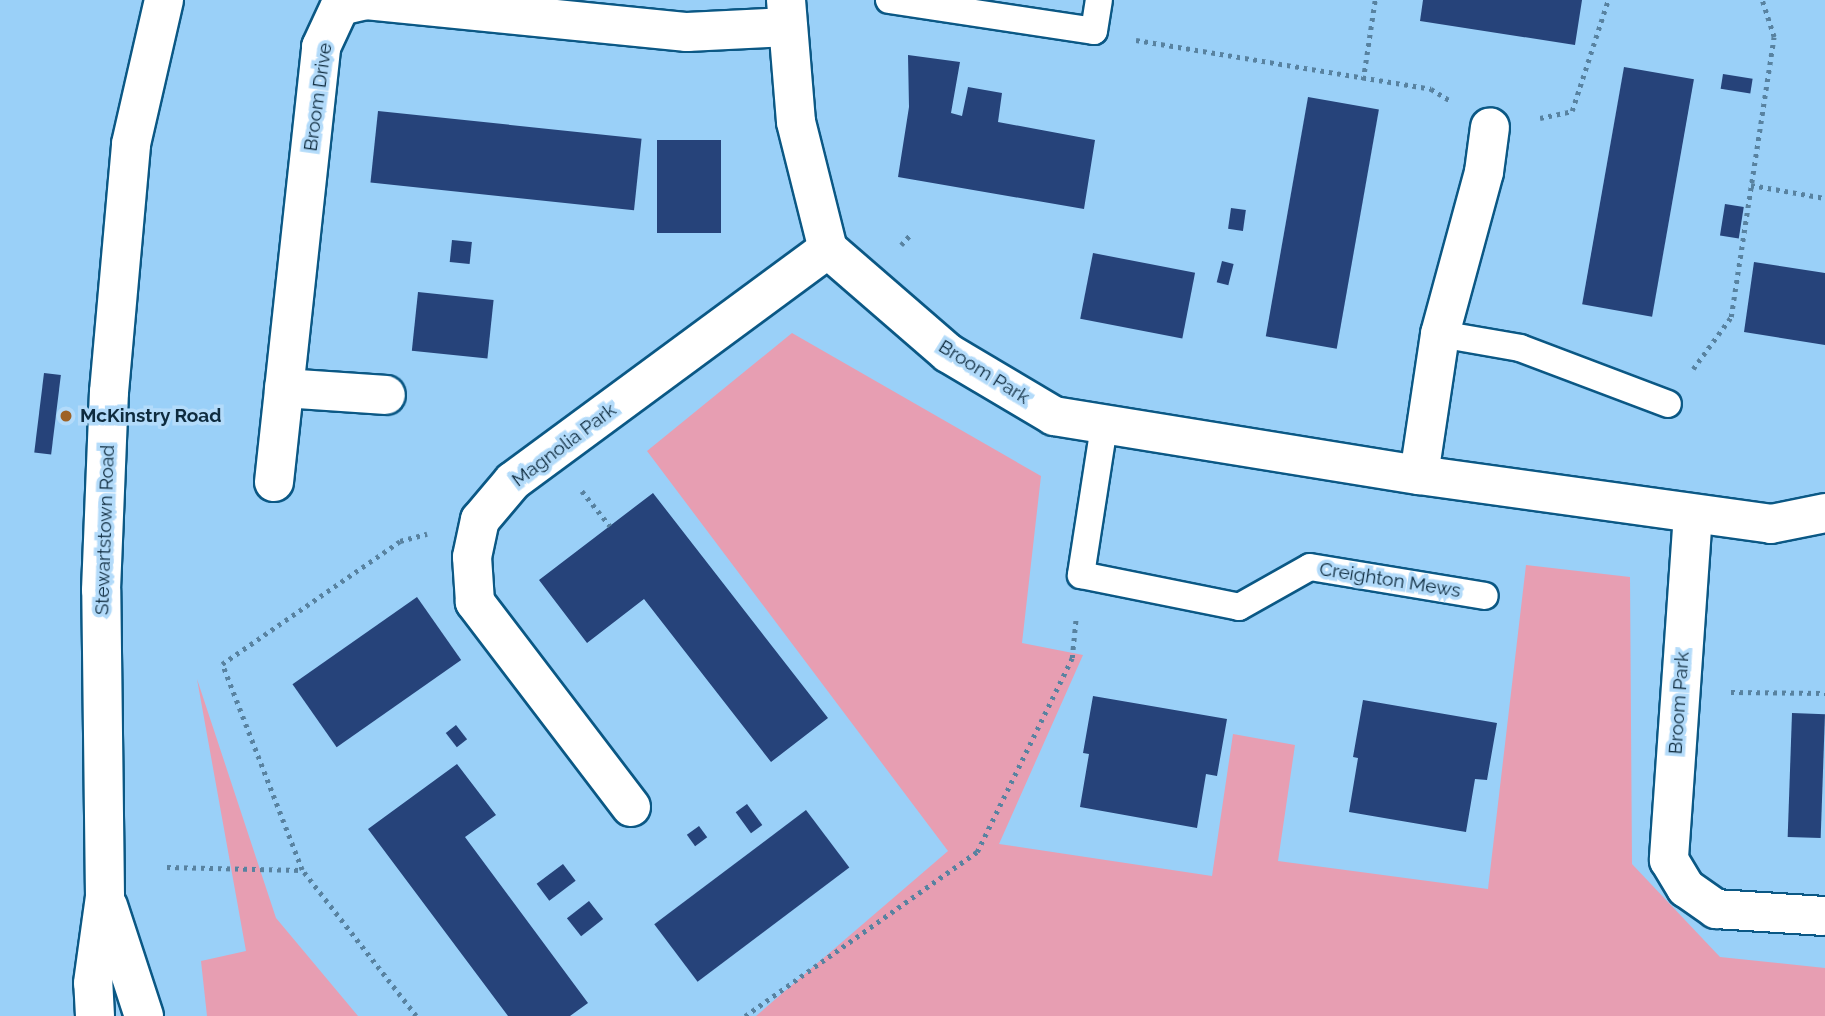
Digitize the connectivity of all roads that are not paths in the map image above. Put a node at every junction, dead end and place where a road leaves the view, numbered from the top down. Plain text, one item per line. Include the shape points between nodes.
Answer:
1 (164, 0) edge
2 (889, 0) edge
3 (1099, 0) edge
4 (787, 13) edge
5 (1490, 127) road end
6 (828, 249) junction
7 (1440, 334) junction
8 (284, 388) junction
9 (386, 396) dead end
10 (1668, 404) road end
11 (1104, 426) junction
12 (1419, 475) junction
13 (274, 482) dead end
14 (1825, 513) edge
15 (1693, 514) junction
16 (1485, 596) dead end
17 (631, 807) dead end
18 (105, 897) junction
19 (1825, 916) edge
20 (95, 1016) edge
21 (144, 1016) edge

1 - 18 street, Stewartstown Road via 131,144 109,392 101,590
2 - 3 lane via 1094,31
4 - 6 street via 796,122
4 - 8 street, Broom Drive via 687,32 366,0 340,6 321,47
5 - 7 street via 1484,172
6 - 11 street, Broom Park via 948,353 1054,416
6 - 17 street, Magnolia Park via 513,481 480,520 472,556 475,602
7 - 10 lane via 1520,348
7 - 12 street
8 - 9 street
8 - 13 street, Broom Drive
11 - 12 street, Broom Park
11 - 16 lane, Creighton Mews via 1081,575 1239,607 1310,567
12 - 15 street, Broom Park
14 - 15 street, Broom Park via 1771,524
15 - 19 street, Broom Park via 1669,860 1686,888 1716,909
18 - 20 street, Stewartstown Road via 93,983
18 - 21 street, Stewartstown Road

